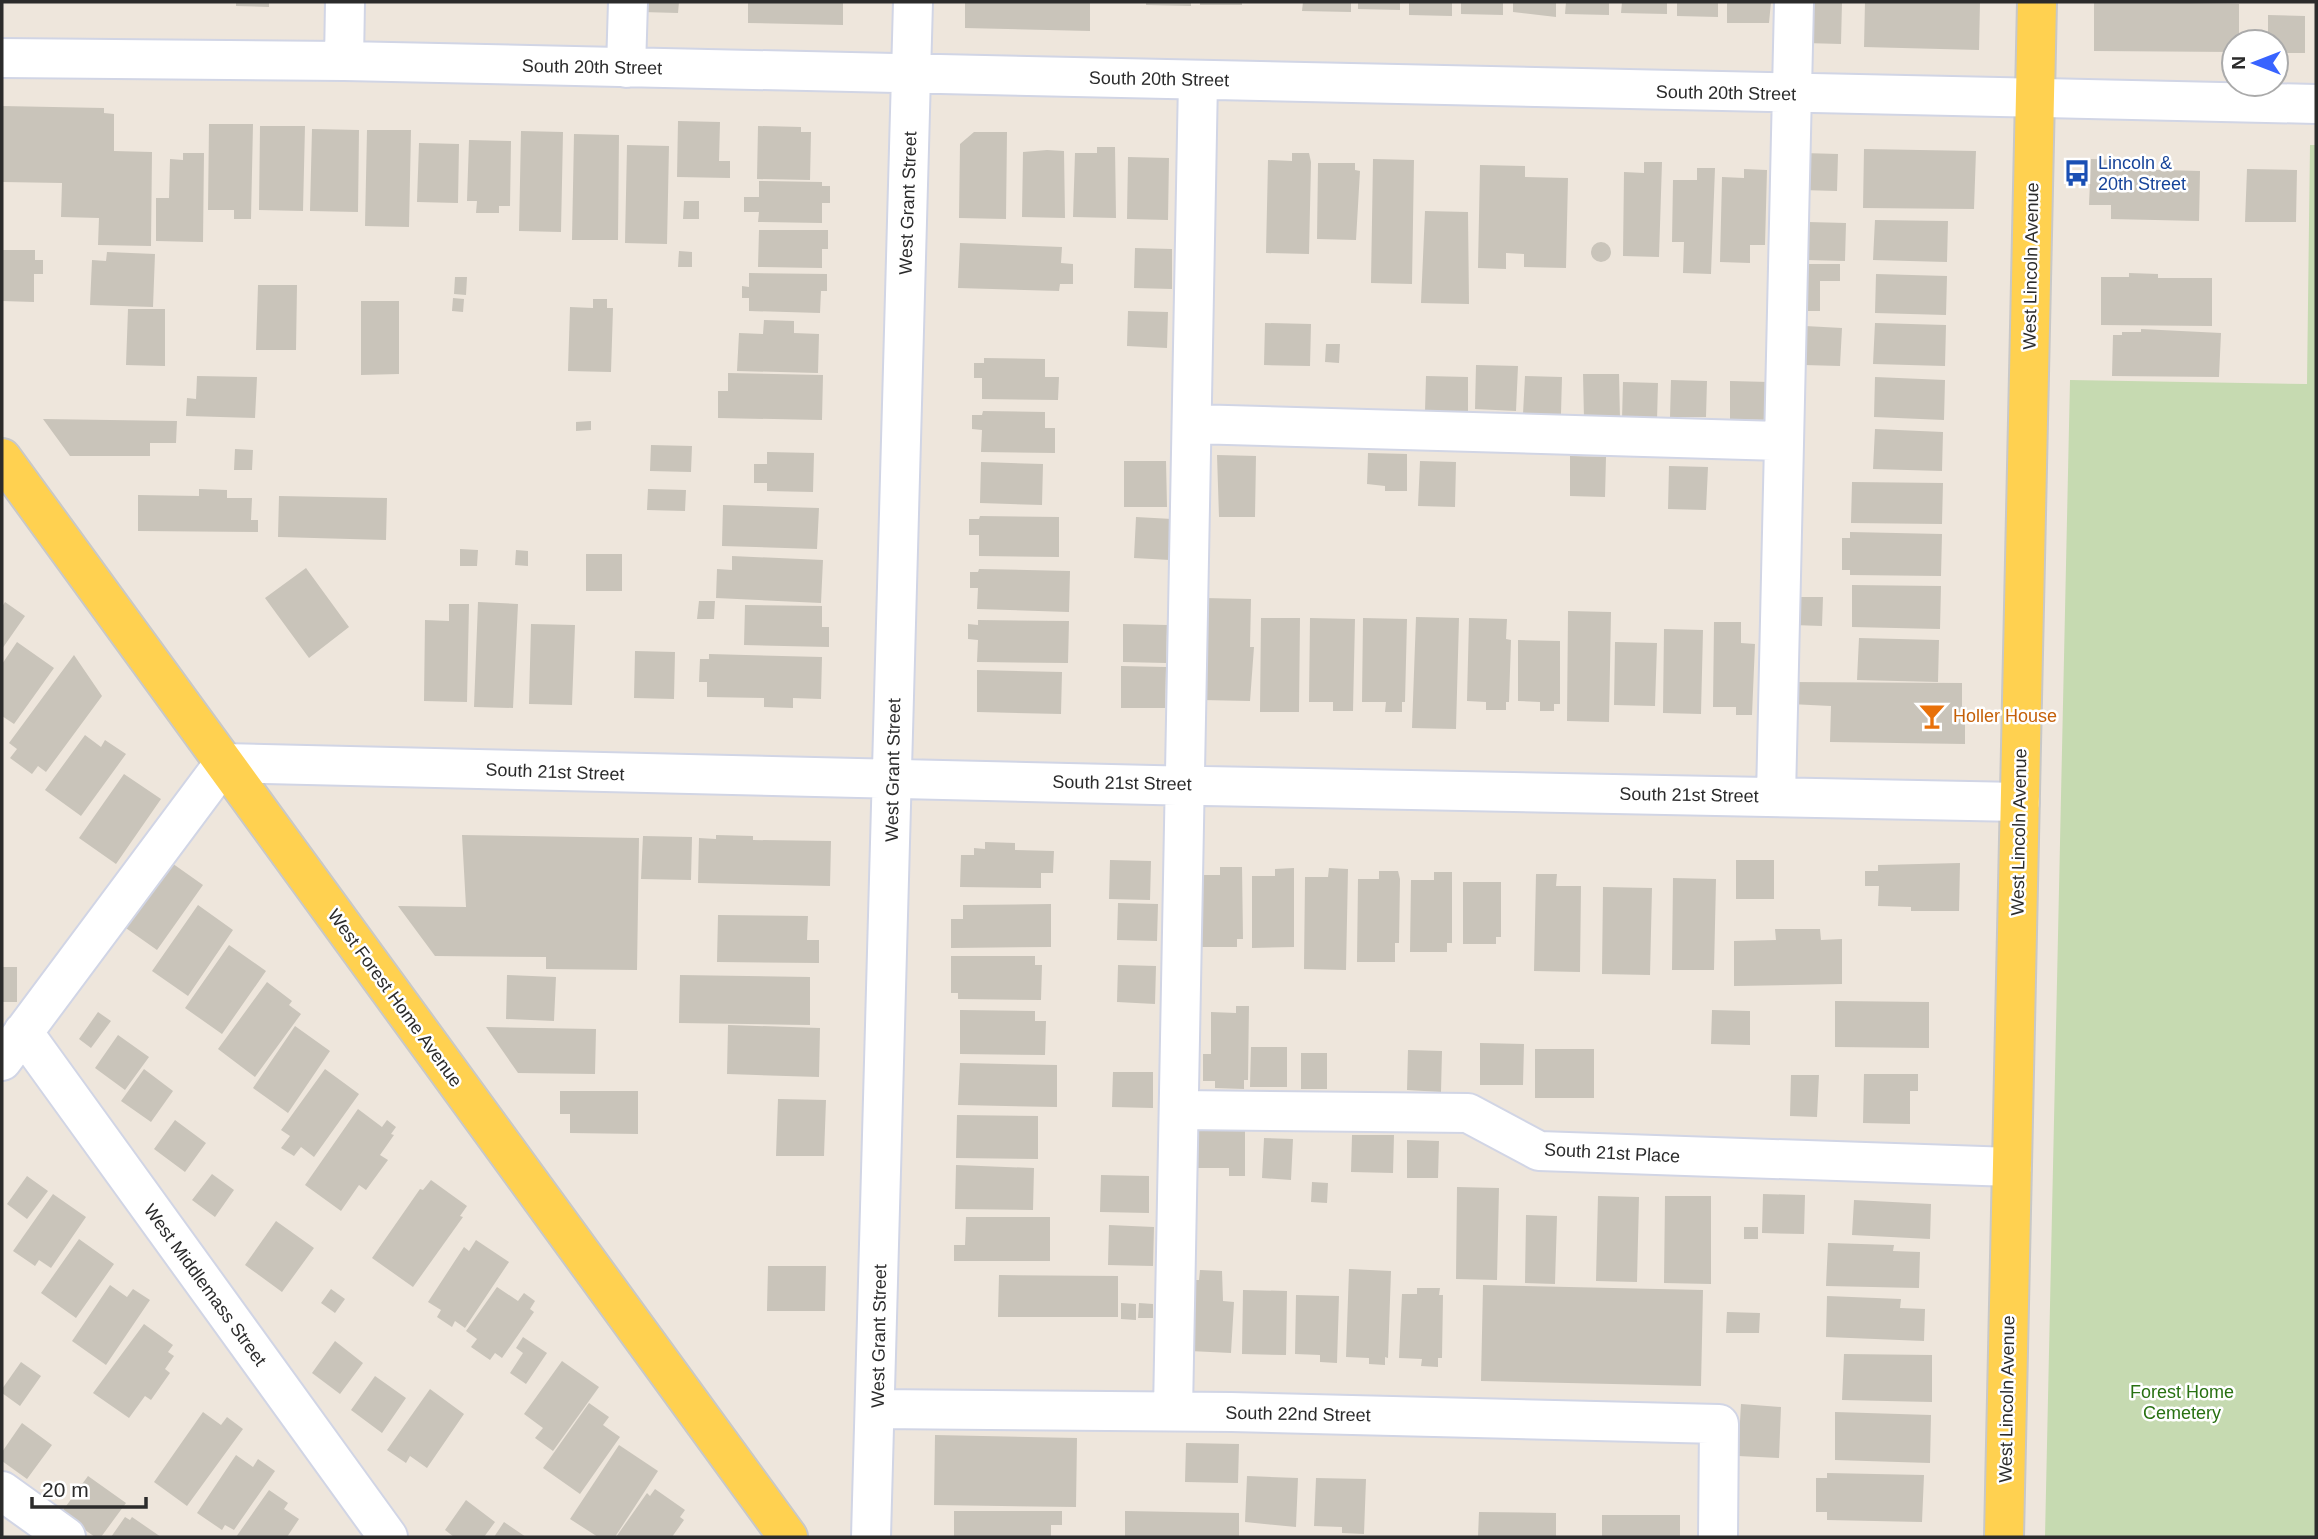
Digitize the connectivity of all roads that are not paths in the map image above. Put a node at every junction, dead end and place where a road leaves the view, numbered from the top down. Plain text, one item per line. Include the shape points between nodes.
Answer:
1 (345, 2) edge
2 (628, 2) edge
3 (913, 2) edge
4 (1794, 2) edge
5 (2037, 2) edge
6 (2, 58) edge
7 (344, 61) junction
8 (626, 68) junction
9 (911, 74) junction
10 (1198, 80) junction
11 (1791, 94) junction
12 (2035, 100) junction
13 (2316, 104) edge
14 (1192, 424) junction
15 (1784, 442) junction
16 (2, 458) edge
17 (224, 763) junction
18 (892, 781) junction
19 (1185, 784) junction
20 (1776, 797) junction
21 (2020, 802) junction
22 (12, 1047) edge
23 (1179, 1110) junction
24 (2012, 1167) junction
25 (877, 1409) junction
26 (1173, 1411) junction
27 (2, 1491) edge
28 (66, 1537) edge
29 (388, 1537) edge
30 (788, 1537) edge
31 (871, 1537) edge
32 (1718, 1537) edge
33 (2004, 1537) edge

1 - 7 street
2 - 8 street
3 - 9 street, West Grant Street
4 - 11 street
5 - 12 main road, West Lincoln Avenue
6 - 7 street, South 20th Street
7 - 8 street, South 20th Street
8 - 9 street, South 20th Street
9 - 10 street, South 20th Street
9 - 18 street, West Grant Street
10 - 11 street, South 20th Street
10 - 14 street
11 - 12 street, South 20th Street
11 - 15 street
12 - 13 street, South 20th Street
12 - 21 main road, West Lincoln Avenue
14 - 15 street
14 - 19 street
15 - 20 street
16 - 17 main road, West Forest Home Avenue
17 - 18 street, South 21st Street
17 - 22 street
17 - 30 main road, West Forest Home Avenue
18 - 19 street, South 21st Street
18 - 25 street, West Grant Street
19 - 20 street, South 21st Street
19 - 23 street
20 - 21 street, South 21st Street
21 - 24 main road, West Lincoln Avenue
22 - 29 street, West Middlemass Street
23 - 24 street, South 21st Place via 1468,1113 1539,1151
23 - 26 street
24 - 33 main road, West Lincoln Avenue
25 - 26 street, South 22nd Street
25 - 31 street, West Grant Street
26 - 32 street, South 22nd Street via 1719,1424
27 - 28 street

